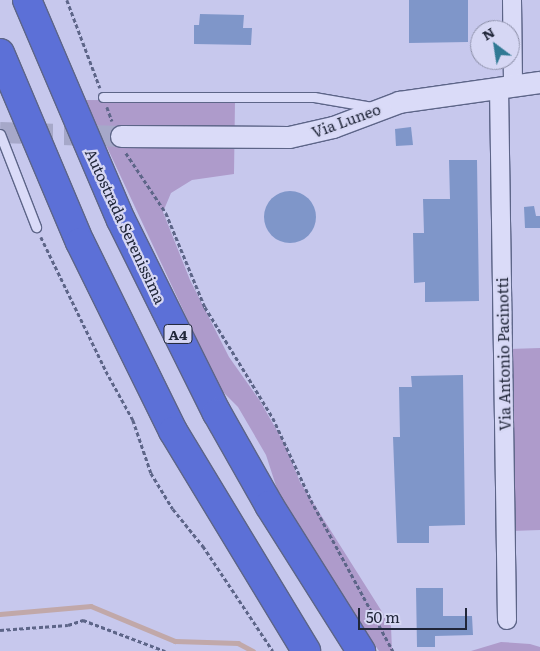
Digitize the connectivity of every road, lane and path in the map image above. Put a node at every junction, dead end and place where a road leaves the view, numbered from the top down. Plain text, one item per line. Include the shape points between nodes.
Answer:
1 (27, 0) edge
2 (67, 0) edge
3 (512, 0) edge
4 (0, 53) edge
5 (540, 82) edge
6 (506, 86) junction
7 (103, 97) junction
8 (379, 108) junction
9 (0, 134) edge
10 (120, 137) junction
11 (36, 227) joint
12 (507, 620) dead end
13 (0, 630) edge
14 (165, 651) edge
15 (273, 651) edge
16 (306, 651) edge
17 (361, 651) edge
18 (393, 651) edge

1 - 17 highway, Autostrada Serenissima / A4 via 121,220 216,413 315,581
2 - 7 path
3 - 6 street, Via Antonio Pacinotti
4 - 16 highway via 80,242 173,431
5 - 6 street, Via Luneo
6 - 8 street, Via Luneo
6 - 12 street, Via Antonio Pacinotti
7 - 8 lane via 314,97
7 - 10 path
8 - 10 street, Via Luneo via 333,127 289,137
9 - 11 lane
10 - 18 path via 166,213 205,307 272,418 311,500
11 - 15 path via 133,420 152,473 173,509 203,546
13 - 14 path via 68,625 83,620

